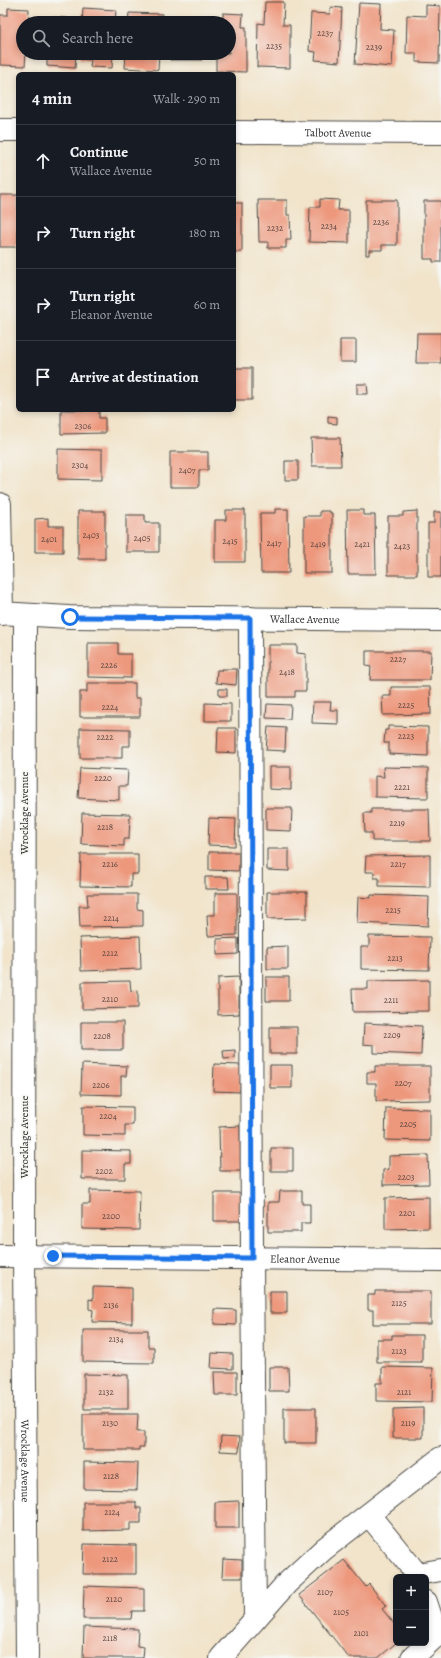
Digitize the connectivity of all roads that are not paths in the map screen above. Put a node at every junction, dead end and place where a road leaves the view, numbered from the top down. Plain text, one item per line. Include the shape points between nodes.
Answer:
1 (0, 130) edge
2 (16, 130) edge
3 (236, 132) edge
4 (441, 133) edge
5 (0, 504) edge
6 (1, 614) edge
7 (24, 616) junction
8 (250, 618) junction
9 (441, 620) edge
10 (0, 1256) edge
11 (24, 1256) junction
12 (252, 1258) junction
13 (441, 1260) edge
14 (441, 1458) edge
15 (369, 1515) junction
16 (441, 1570) edge
17 (416, 1574) edge
18 (422, 1574) edge
19 (429, 1609) edge
20 (255, 1619) junction
21 (439, 1634) edge
22 (27, 1658) edge
23 (220, 1658) edge
24 (412, 1658) edge

1 - 2 street
3 - 4 street, Talbott Avenue
5 - 6 street
6 - 7 street, Wallace Avenue
7 - 8 street, Wallace Avenue
7 - 11 street, Wrocklage Avenue
8 - 9 street, Wallace Avenue
8 - 12 street
10 - 11 street, Eleanor Avenue
11 - 12 street, Eleanor Avenue
11 - 22 street, Wrocklage Avenue
12 - 13 street, Eleanor Avenue
12 - 20 street
14 - 15 street
15 - 17 street
15 - 20 street via 324,1549 286,1584
16 - 18 street
19 - 21 street
20 - 23 street
21 - 24 street

